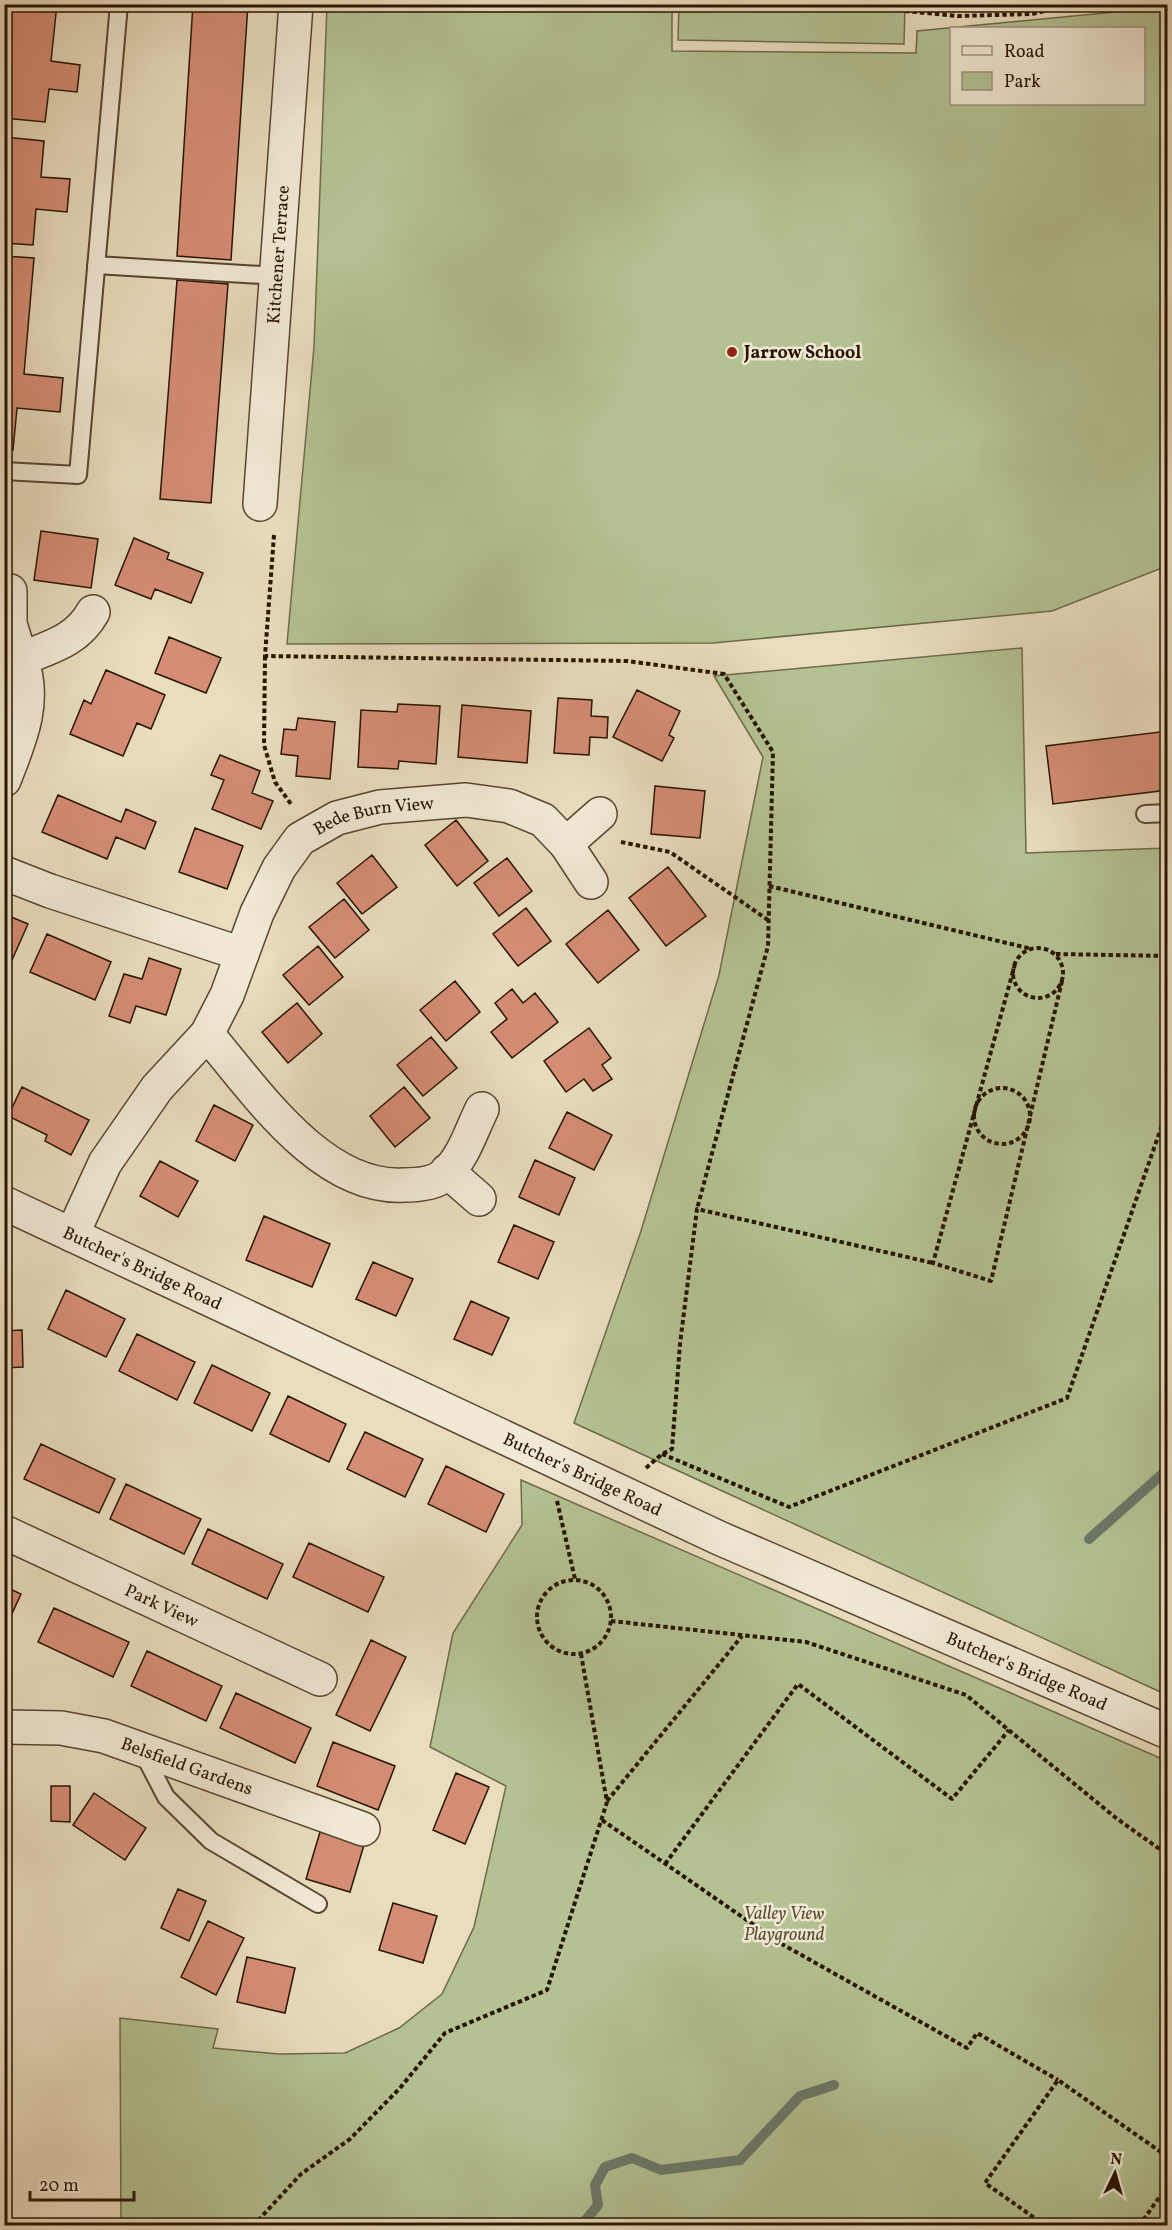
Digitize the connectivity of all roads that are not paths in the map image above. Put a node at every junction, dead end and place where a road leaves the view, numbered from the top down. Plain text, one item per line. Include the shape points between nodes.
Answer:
1 (119, 4) edge
2 (296, 4) edge
3 (96, 265) junction
4 (277, 276) junction
5 (4, 471) edge
6 (260, 504) dead end
7 (10, 591) dead end
8 (93, 612) dead end
9 (21, 659) junction
10 (4, 780) edge
11 (1167, 813) edge
12 (1145, 814) dead end
13 (4, 873) edge
14 (591, 882) dead end
15 (242, 954) junction
16 (207, 1034) junction
17 (482, 1108) dead end
18 (447, 1171) junction
19 (479, 1199) dead end
20 (4, 1203) edge
21 (72, 1235) junction
22 (4, 1532) edge
23 (320, 1679) dead end
24 (4, 1727) edge
25 (1167, 1732) edge
26 (141, 1750) junction
27 (363, 1829) dead end
28 (318, 1904) dead end

1 - 3 lane
2 - 4 street, Kitchener Terrace
3 - 4 lane
3 - 5 lane via 78,475
4 - 6 street, Kitchener Terrace
7 - 9 street via 10,624
8 - 9 street via 86,626 73,637
9 - 10 street via 28,695 24,729
11 - 12 lane
13 - 15 street
14 - 15 street, Bede Burn View via 582,830 508,806 466,800 380,807 337,818 300,839 279,868
15 - 16 street, Bede Burn View
16 - 18 street via 290,1130 338,1170 395,1186 422,1184 442,1177
16 - 21 street, Bede Burn View via 157,1088 112,1154
17 - 18 street via 457,1160
18 - 19 street
20 - 21 street, Butcher's Bridge Road
21 - 25 street, Butcher's Bridge Road via 719,1538
22 - 23 street, Park View
24 - 26 street, Belsfield Gardens via 61,1728 104,1736
26 - 27 street, Belsfield Gardens
26 - 28 lane via 166,1797 211,1841

